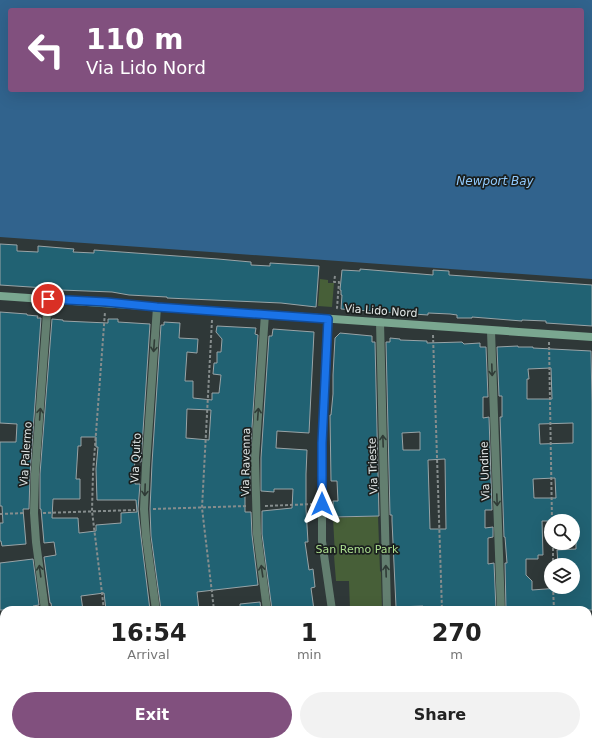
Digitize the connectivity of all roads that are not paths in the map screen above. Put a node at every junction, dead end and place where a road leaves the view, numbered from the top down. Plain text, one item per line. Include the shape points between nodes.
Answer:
1 (0, 296) edge
2 (48, 299) junction
3 (157, 307) junction
4 (265, 314) junction
5 (328, 319) junction
6 (380, 322) junction
7 (491, 331) junction
8 (592, 337) edge
9 (44, 606) edge
10 (155, 606) edge
11 (266, 606) edge
12 (331, 606) edge
13 (387, 606) edge
14 (500, 606) edge

1 - 2 street, Via Lido Nord
2 - 3 street, Via Lido Nord
9 -> 2 street, Via Palermo via 34,513
3 - 4 street, Via Lido Nord
3 -> 10 street, Via Quito via 144,509
4 - 5 street, Via Lido Nord
11 -> 4 street, Via Ravenna via 257,534 255,458
5 - 6 street, Via Lido Nord
5 - 12 street via 322,443 322,541
6 - 7 street, Via Lido Nord
13 -> 6 street, Via Trieste
7 - 8 street, Via Lido Nord
7 -> 14 street, Via Undine

